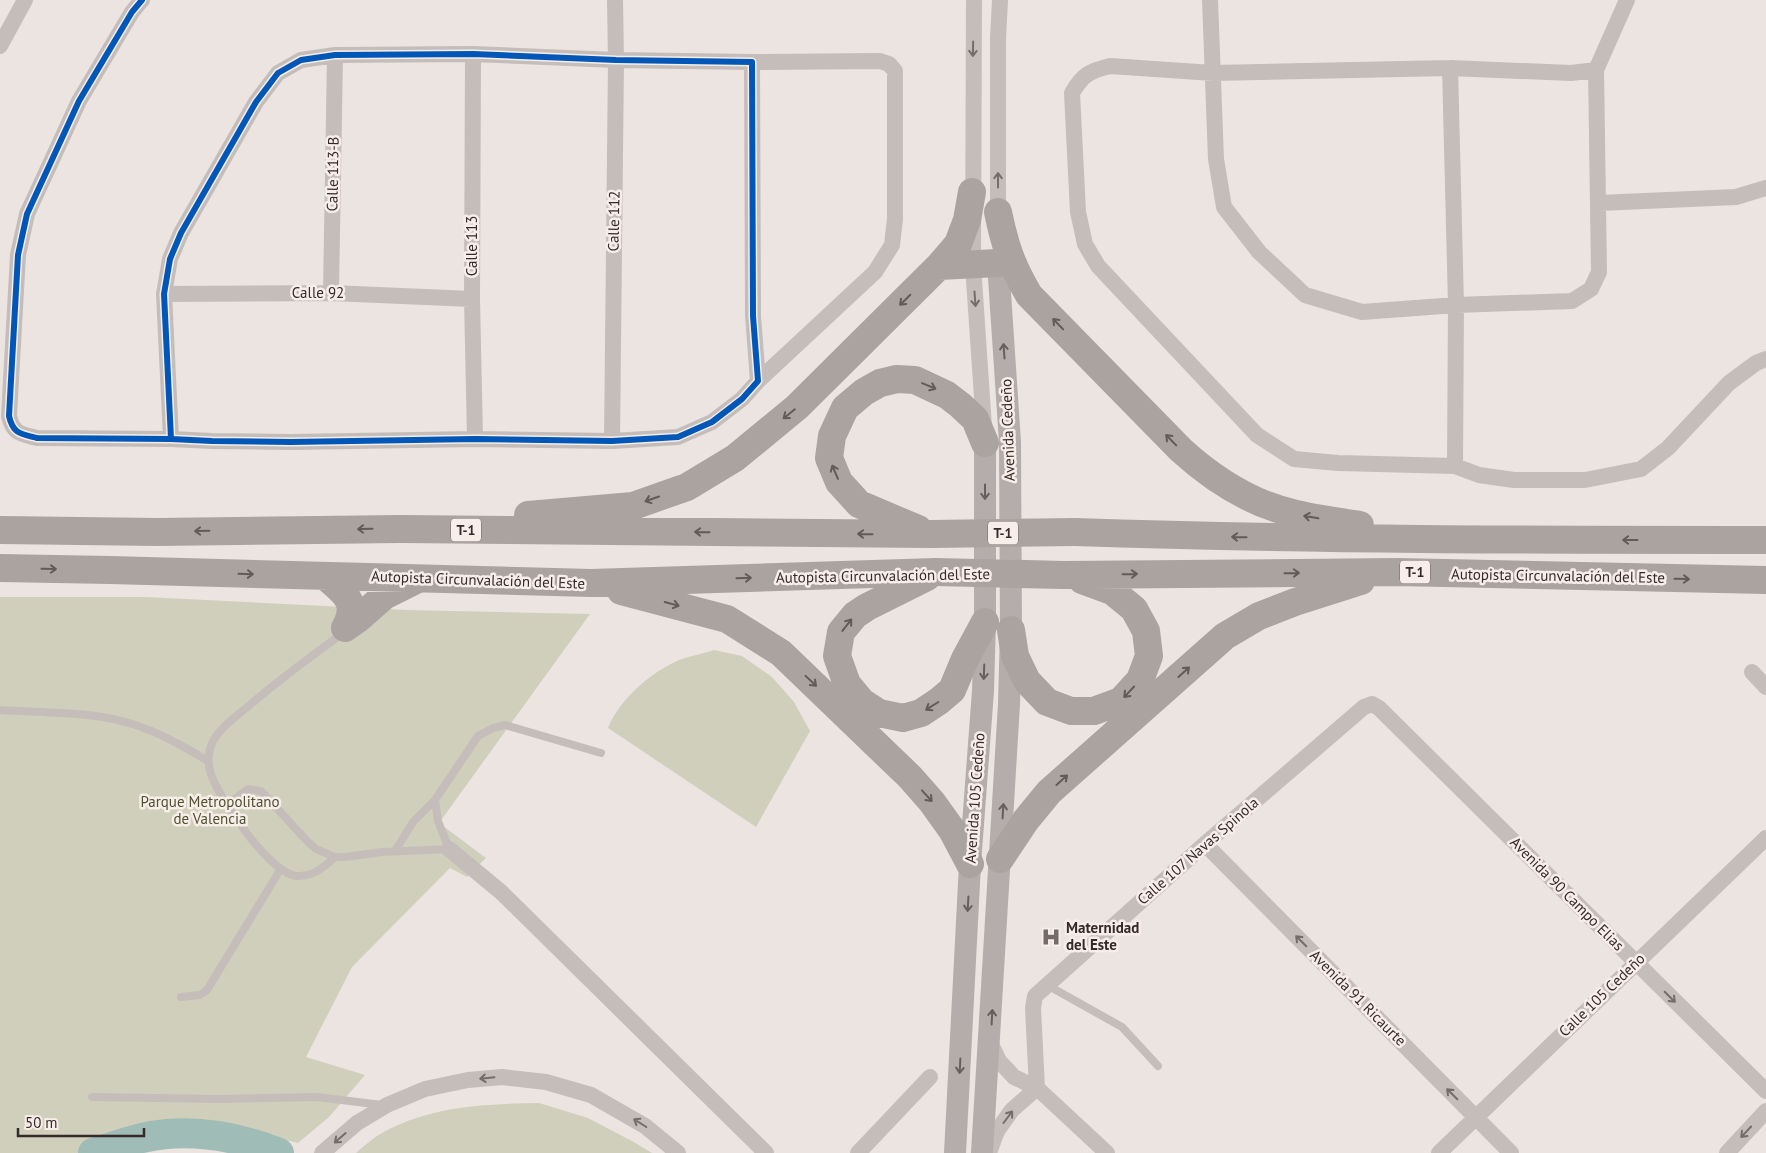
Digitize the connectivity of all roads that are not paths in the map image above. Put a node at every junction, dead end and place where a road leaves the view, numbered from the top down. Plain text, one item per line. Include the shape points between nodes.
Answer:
1 (25, 0) edge
2 (142, 0) edge
3 (614, 0) edge
4 (1000, 0) edge
5 (1011, 0) edge
6 (1210, 0) edge
7 (1627, 0) edge
8 (971, 4) edge
9 (998, 38) junction
10 (0, 46) edge
11 (473, 54) junction
12 (335, 55) junction
13 (616, 60) junction
14 (752, 62) junction
15 (1450, 68) junction
16 (1596, 70) junction
17 (1213, 73) junction
18 (1766, 188) edge
19 (972, 192) junction
20 (1599, 204) junction
21 (998, 212) junction
22 (985, 264) junction
23 (939, 266) junction
24 (331, 293) junction
25 (164, 294) junction
26 (472, 299) junction
27 (1456, 305) junction
28 (1766, 359) edge
29 (758, 381) junction
30 (171, 439) junction
31 (475, 439) junction
32 (612, 441) junction
33 (985, 443) junction
34 (1455, 466) junction
35 (400, 529) junction
36 (0, 530) edge
37 (931, 534) junction
38 (1446, 540) junction
39 (1766, 540) edge
40 (0, 568) edge
41 (936, 572) junction
42 (1398, 572) junction
43 (1064, 575) junction
44 (325, 576) junction
45 (418, 578) junction
46 (1766, 580) edge
47 (591, 583) junction
48 (998, 626) junction
49 (345, 628) junction
50 (1752, 672) dead end
51 (1766, 687) edge
52 (1364, 707) joint
53 (0, 710) edge
54 (601, 753) dead end
55 (208, 761) junction
56 (436, 800) junction
57 (227, 805) junction
58 (1766, 838) edge
59 (1205, 844) junction
60 (449, 849) junction
61 (395, 851) junction
62 (336, 857) junction
63 (1000, 859) junction
64 (970, 864) junction
65 (280, 870) junction
66 (1636, 962) junction
67 (1047, 985) junction
68 (181, 997) dead end
69 (990, 1042) junction
70 (1158, 1066) dead end
71 (930, 1077) dead end
72 (1037, 1088) junction
73 (1766, 1091) edge
74 (92, 1097) dead end
75 (387, 1105) junction
76 (1766, 1110) edge
77 (1476, 1118) junction
78 (322, 1153) edge
79 (678, 1153) edge
80 (766, 1153) edge
81 (858, 1153) edge
82 (955, 1153) edge
83 (982, 1153) edge
84 (989, 1153) edge
85 (1107, 1153) edge
86 (1439, 1153) edge
87 (1511, 1153) edge
88 (1727, 1153) edge

1 - 10 street
2 - 30 street via 79,101 27,214 18,255 9,416 11,426 18,434 37,438
3 - 13 street, Calle 112
4 - 9 street, Avenida Cedeño
5 - 9 street
6 - 17 street
7 - 16 street
8 -> 19 street, Avenida Cedeño
21 -> 9 street, Avenida Cedeño
11 - 12 street
11 - 13 street
11 - 26 street, Calle 113
12 - 24 street, Calle 113-B
12 - 25 street via 301,60 278,74 256,102 181,233 170,259
13 - 14 street
13 - 32 street, Calle 112
14 - 29 street via 753,316
14 - 29 street via 880,60 896,71 892,245 875,272
15 - 16 street via 1571,73
15 - 17 street
15 - 27 street
16 - 20 street
17 - 27 street via 1216,158 1224,206 1259,252 1305,295 1362,312
17 - 34 street via 1110,66 1080,79 1072,93 1078,212 1085,244 1098,266 1257,435 1294,459
18 - 20 street via 1736,196
19 - 22 street, Avenida Cedeño
19 - 23 highway via 958,244
20 - 27 street via 1600,272 1591,289 1572,301
21 - 22 street, Avenida Cedeño
38 -> 21 highway via 1296,514 1251,499 1220,482 1181,450 1029,295 1006,248
22 - 23 highway
22 -> 33 street, Avenida Cedeño
48 -> 22 main road, Avenida Cedeño via 1010,442
23 -> 35 highway via 797,408 735,458 687,487 633,506
24 - 25 street, Calle 92
24 - 26 street, Calle 92
25 - 30 street
26 - 31 street, Calle 113
27 - 34 street
28 - 34 street via 1729,383 1668,448 1641,469 1585,480 1514,480
29 - 32 street via 712,422 678,437
30 - 31 street via 291,442
31 - 32 street
37 -> 33 highway via 859,504 839,482 829,458 832,436 845,408 880,382 915,380 960,405 975,419
33 -> 48 main road, Avenida 105 Cedeño
35 -> 36 highway, T-1
37 -> 35 highway, T-1
38 -> 37 highway, T-1, bridge via 1075,532
39 -> 38 highway, T-1
40 -> 44 highway, Autopista Circunvalación del Este / T-1
41 - 43 highway, Autopista Circunvalación del Este / T-1, bridge
47 -> 41 highway, Autopista Circunvalación del Este / T-1
48 -> 41 highway via 966,659 952,690 921,712 903,718 879,713 862,702 847,684 837,656 842,632 855,615 867,607
43 -> 42 highway, Autopista Circunvalación del Este / T-1
42 -> 46 highway, Autopista Circunvalación del Este / T-1
63 -> 42 highway via 1049,792 1225,636 1259,616 1295,602
43 -> 48 highway via 1112,591 1134,609 1146,631 1149,656 1140,680 1121,701 1094,711 1070,711 1047,702 1027,681
44 - 45 highway, Autopista Circunvalación del Este / T-1
44 - 49 highway via 348,598 351,610
45 - 47 highway, Autopista Circunvalación del Este / T-1
45 - 49 highway via 384,596
47 -> 64 highway via 727,618 781,653 910,777 952,830
63 -> 48 main road, Avenida Cedeño via 1009,704
48 -> 64 main road, Avenida 105 Cedeño via 983,691
49 - 55 lane via 232,720 213,741
50 - 51 street
52 - 59 street, Calle 107 Navas Spinola
52 - 66 street, Avenida 90 Campo Elias via 1372,704 1379,708
53 - 55 lane via 113,719 144,728
54 - 56 lane via 516,727 504,725 493,728 478,736
55 - 57 lane via 211,776
56 - 60 lane via 438,821
56 - 61 lane via 413,822
57 - 62 lane via 248,789 261,790 308,842 321,852
57 - 65 lane
58 - 66 street, Calle 105 Cedeño
59 - 67 street, Calle 107 Navas Spinola
77 -> 59 street, Avenida 91 Ricaurte
60 - 61 lane
60 - 80 street via 501,892
61 - 62 lane
62 - 65 lane via 310,875 296,876
69 -> 63 main road, Avenida 105 Cedeño
64 -> 82 main road, Avenida 105 Cedeño
65 - 68 lane via 208,990 200,995
66 -> 73 street, Avenida 90 Campo Elias
66 - 77 street, Calle 105 Cedeño
67 - 70 lane via 1122,1027
67 - 72 street, Calle 107 Navas Spinola via 1035,996 1033,1008
69 - 72 street via 999,1061 1014,1077
69 - 83 main road, Avenida 105 Cedeño
71 - 81 street
84 -> 72 street via 997,1131 1012,1110
72 - 85 street
74 - 75 lane via 317,1097
75 -> 78 street via 357,1123
79 -> 75 street via 645,1126 592,1095 546,1082 502,1077 468,1080 425,1089
76 -> 88 street
77 - 86 street, Calle 105 Cedeño
77 - 87 street, Avenida 91 Ricaurte

